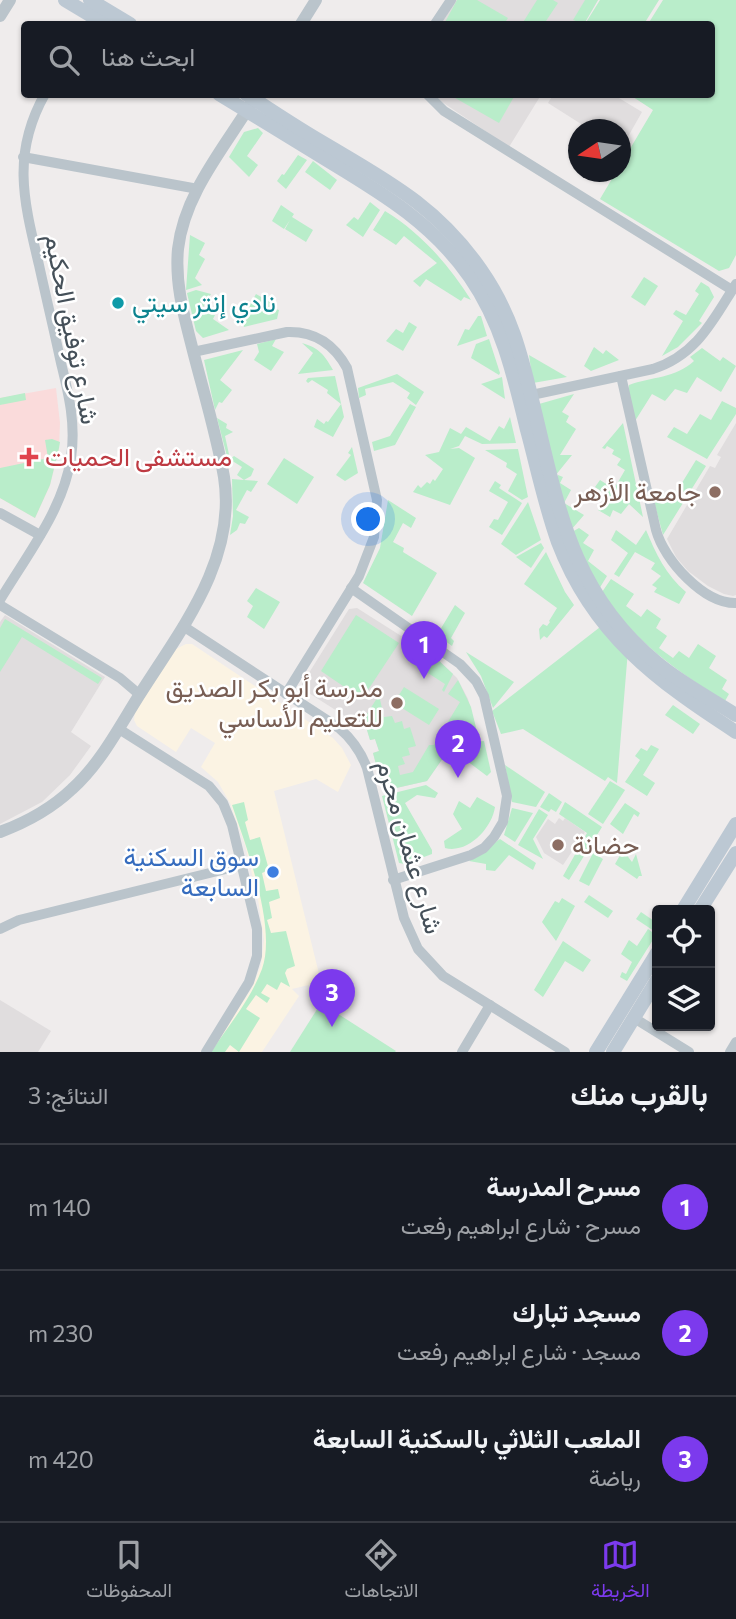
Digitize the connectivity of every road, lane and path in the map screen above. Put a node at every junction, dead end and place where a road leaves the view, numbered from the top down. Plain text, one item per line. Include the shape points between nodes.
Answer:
1 (10, 0) edge
2 (65, 0) edge
3 (316, 0) edge
4 (451, 0) edge
5 (92, 9) edge
6 (0, 16) edge
7 (122, 21) edge
8 (302, 21) edge
9 (437, 21) edge
10 (43, 98) edge
11 (431, 98) edge
12 (251, 100) edge
13 (23, 157) junction
14 (198, 189) junction
15 (734, 287) edge
16 (193, 352) junction
17 (621, 376) junction
18 (525, 396) junction
19 (0, 513) edge
20 (40, 535) junction
21 (351, 588) junction
22 (0, 602) edge
23 (736, 603) edge
24 (183, 626) junction
25 (286, 694) junction
26 (139, 695) junction
27 (736, 715) edge
28 (118, 729) junction
29 (736, 732) edge
30 (736, 824) edge
31 (0, 832) edge
32 (736, 853) edge
33 (242, 864) junction
34 (393, 880) junction
35 (686, 905) edge
36 (703, 905) edge
37 (0, 929) edge
38 (652, 961) edge
39 (652, 988) edge
40 (490, 1005) junction
41 (634, 1018) junction
42 (736, 1042) edge
43 (206, 1052) edge
44 (462, 1052) edge
45 (565, 1052) edge
46 (596, 1052) edge
47 (613, 1052) edge
48 (689, 1052) edge
49 (730, 1052) edge

1 - 6 street
2 - 5 main road
3 - 8 street
4 - 9 street
5 - 7 main road
10 - 13 street, شارع توفيق الحكيم
11 - 15 street via 444,111
12 - 14 street
12 - 18 main road via 351,166 416,218 461,264 496,323
13 - 14 street
13 - 20 street, شارع توفيق الحكيم via 25,205 73,421 67,478
14 - 16 street via 183,224 178,263 180,298
15 - 17 street via 708,330 688,352 663,366
16 - 21 street via 294,332 322,339 343,360 377,500 371,547
16 - 24 street via 223,477 225,509 214,568
17 - 18 street
17 - 23 street via 664,551 680,573 716,599
18 - 27 main road via 564,528 594,593 649,656
18 - 29 main road via 553,528 583,593 648,670
19 - 20 street
20 - 22 street, شارع توفيق الحكيم
21 - 25 street
21 - 34 street via 460,664 476,681 484,696 507,796 503,822 484,848
22 - 26 street via 120,678
24 - 25 street, شارع عثمان محرم
24 - 26 street
25 - 34 street, شارع عثمان محرم via 339,728 360,752
26 - 28 street
28 - 31 street via 72,790 36,816
28 - 33 street via 214,791 229,817
30 - 35 main road
32 - 36 main road
33 - 37 street via 19,920
33 - 43 street via 257,929 257,956 249,982
34 - 40 street, شارع عثمان محرم via 407,929 423,957 443,976
38 - 46 main road
39 - 41 main road
40 - 44 street
40 - 45 street, شارع عثمان محرم
41 - 47 main road
41 - 48 street
42 - 49 street

